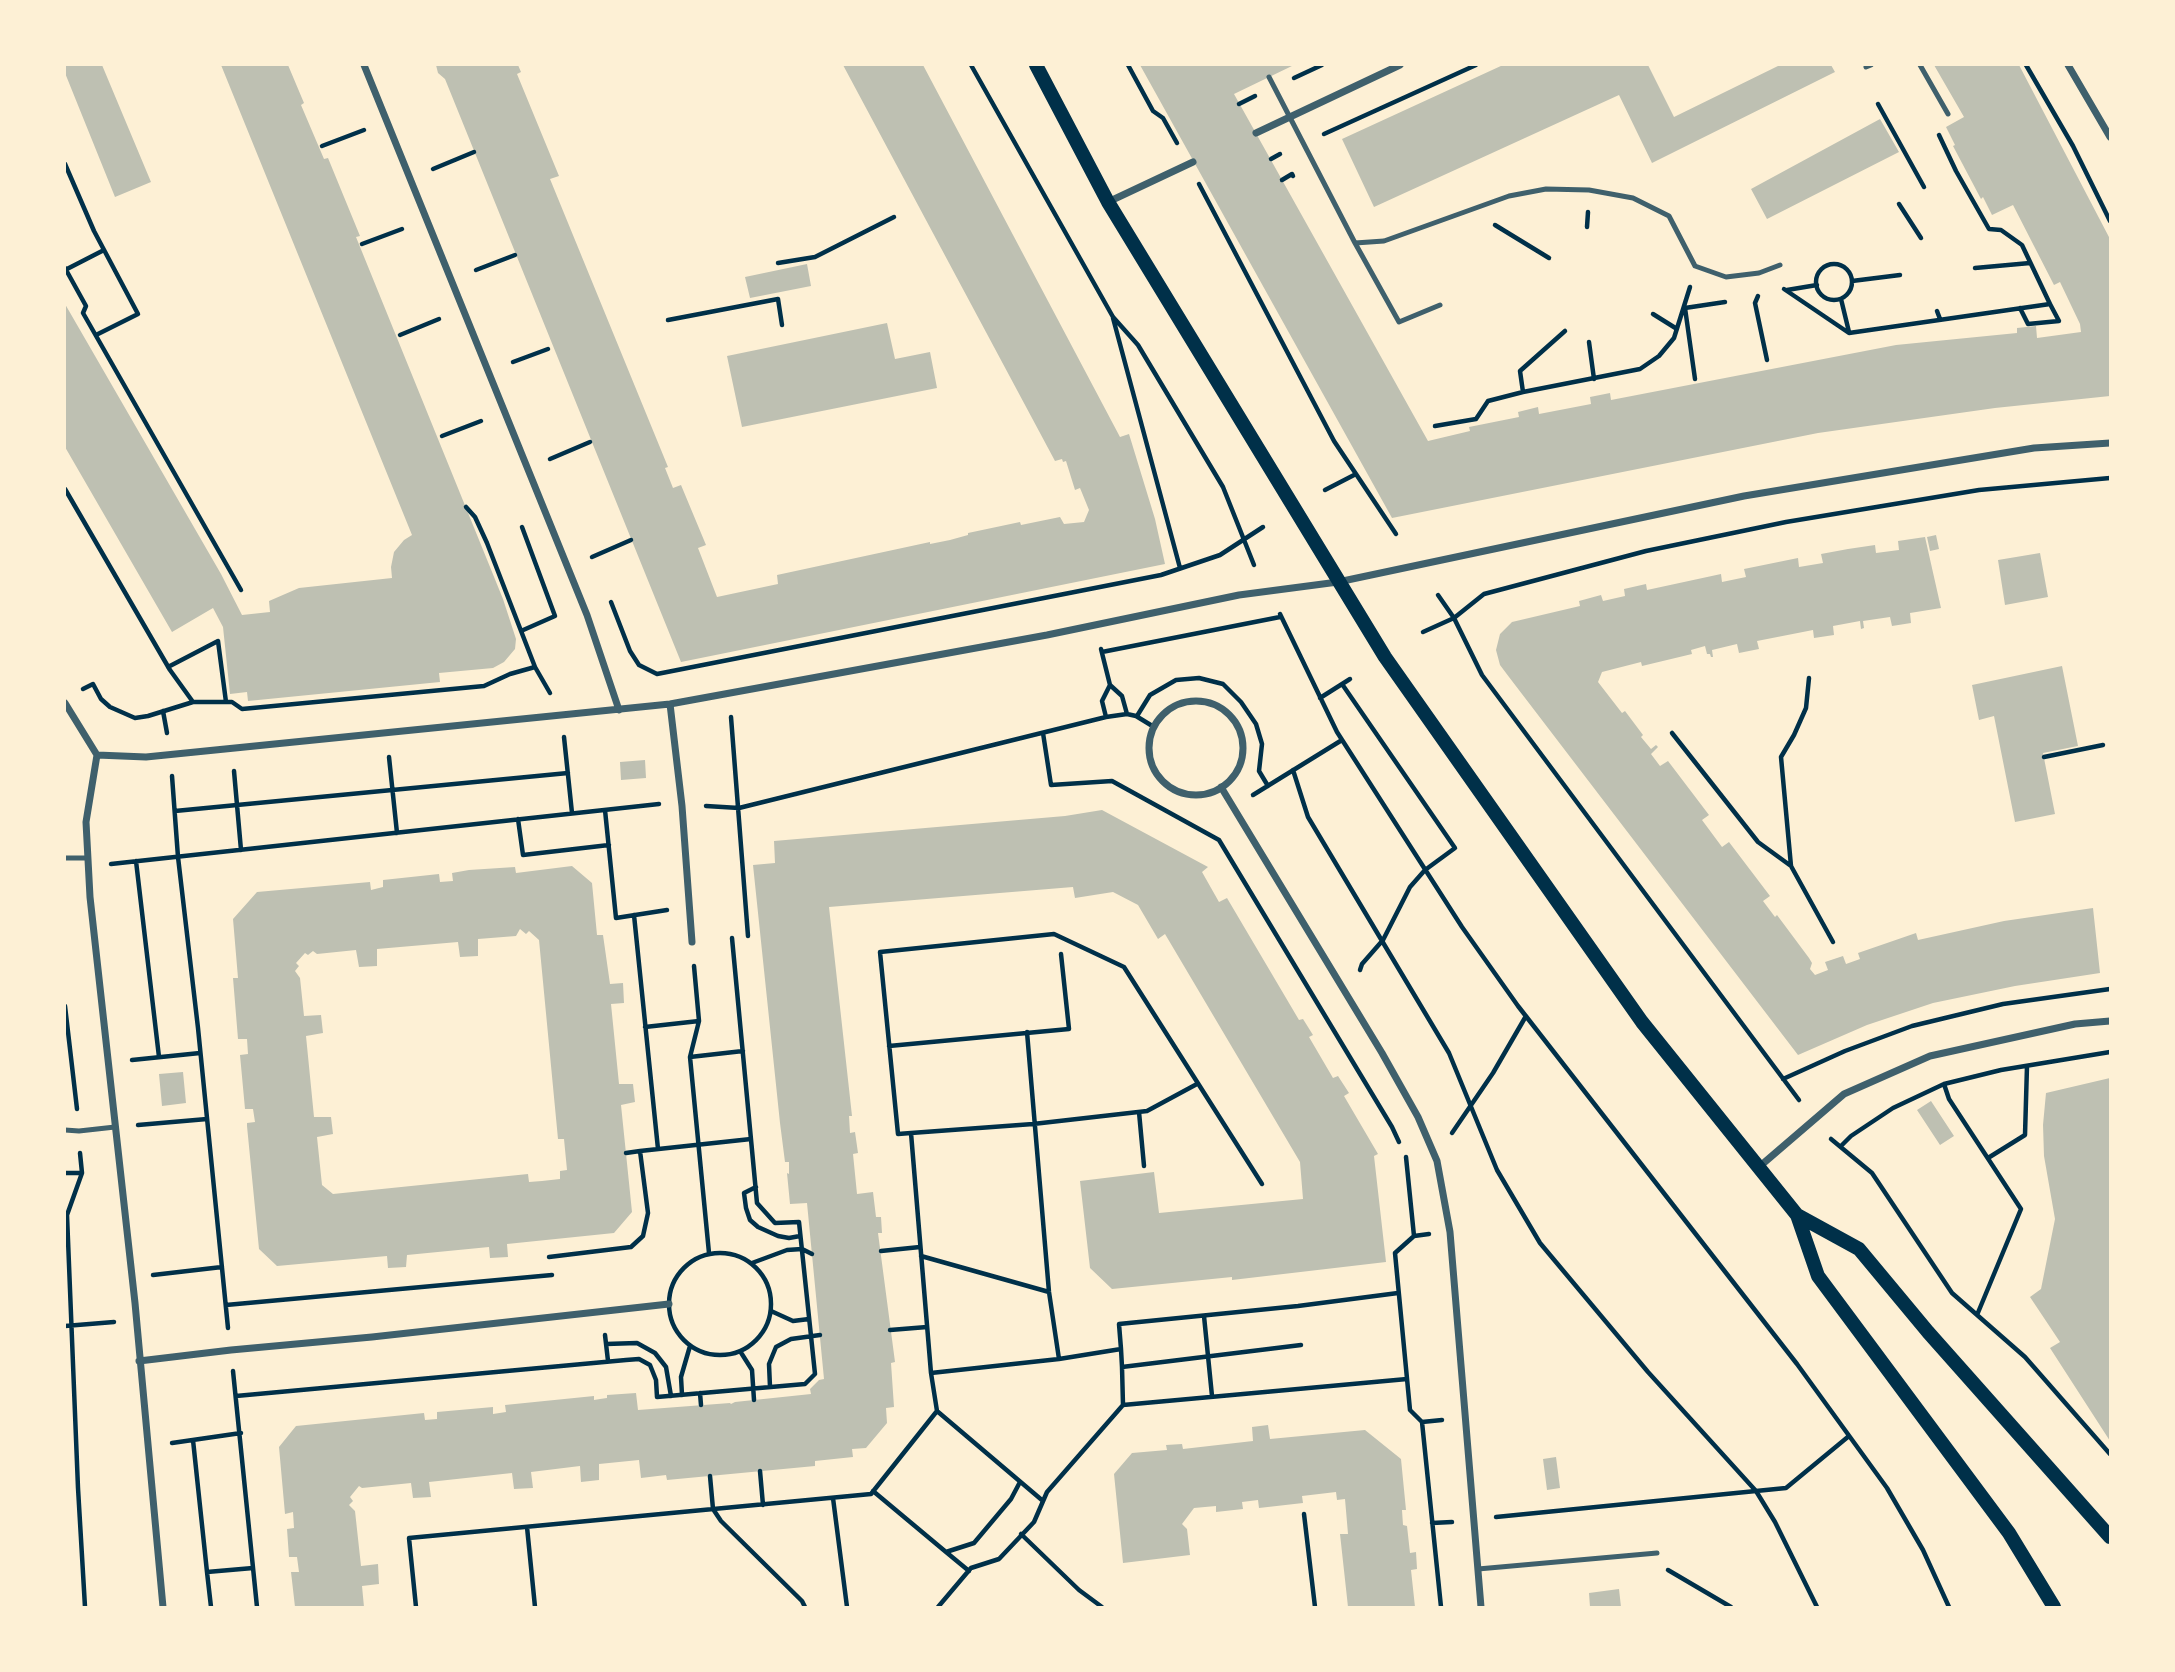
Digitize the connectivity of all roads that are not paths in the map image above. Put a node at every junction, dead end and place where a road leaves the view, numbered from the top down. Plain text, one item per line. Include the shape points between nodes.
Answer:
1 (364, 65) edge
2 (1036, 65) edge
3 (1400, 65) edge
4 (1920, 65) edge
5 (2068, 65) edge
6 (1269, 77) dead end
7 (1948, 114) road end
8 (1288, 118) junction
9 (1256, 133) dead end
10 (2110, 137) edge
11 (1193, 162) dead end
12 (1108, 202) junction
13 (1355, 243) junction
14 (1780, 265) dead end
15 (1440, 305) dead end
16 (2110, 443) edge
17 (1338, 582) junction
18 (65, 703) edge
19 (670, 704) junction
20 (619, 710) junction
21 (97, 755) junction
22 (1221, 787) junction
23 (65, 858) edge
24 (88, 858) junction
25 (692, 942) road end
26 (2110, 1021) edge
27 (115, 1127) junction
28 (65, 1130) edge
29 (1759, 1167) junction
30 (1797, 1215) junction
31 (668, 1304) road end
32 (139, 1361) junction
33 (2110, 1537) edge
34 (1657, 1553) road end
35 (1478, 1569) junction
36 (163, 1607) edge
37 (1481, 1607) edge
38 (2054, 1607) edge

1 - 20 street via 587,615
2 - 12 main road
3 - 8 street
4 - 7 lane
5 - 10 street
6 - 8 lane
8 - 9 street
8 - 13 lane
11 - 12 street
12 - 17 main road
13 - 14 lane via 1384,241 1509,196 1589,190 1633,198 1669,216 1695,266 1726,277
13 - 15 lane via 1399,322
16 - 17 street via 2034,449 1744,496
17 - 19 street via 1239,596
17 - 29 main road via 1385,657 1642,1022
18 - 21 street
19 - 20 street
19 - 25 street
20 - 21 street via 146,757
21 - 24 street via 86,822
22 - 22 street via 1237,771 1243,756 1237,723 1226,711 1207,702 1186,702 1167,711 1153,727 1149,743 1157,773 1181,793 1197,795
22 - 35 street via 1418,1117 1437,1161 1450,1231
23 - 24 lane
24 - 27 street
26 - 29 street via 2075,1024 1930,1056 1844,1094
27 - 28 lane
27 - 32 street
29 - 30 main road
30 - 33 main road via 1859,1249
30 - 38 main road via 1818,1276 2009,1533
31 - 32 street
32 - 36 street
34 - 35 lane
35 - 37 street

